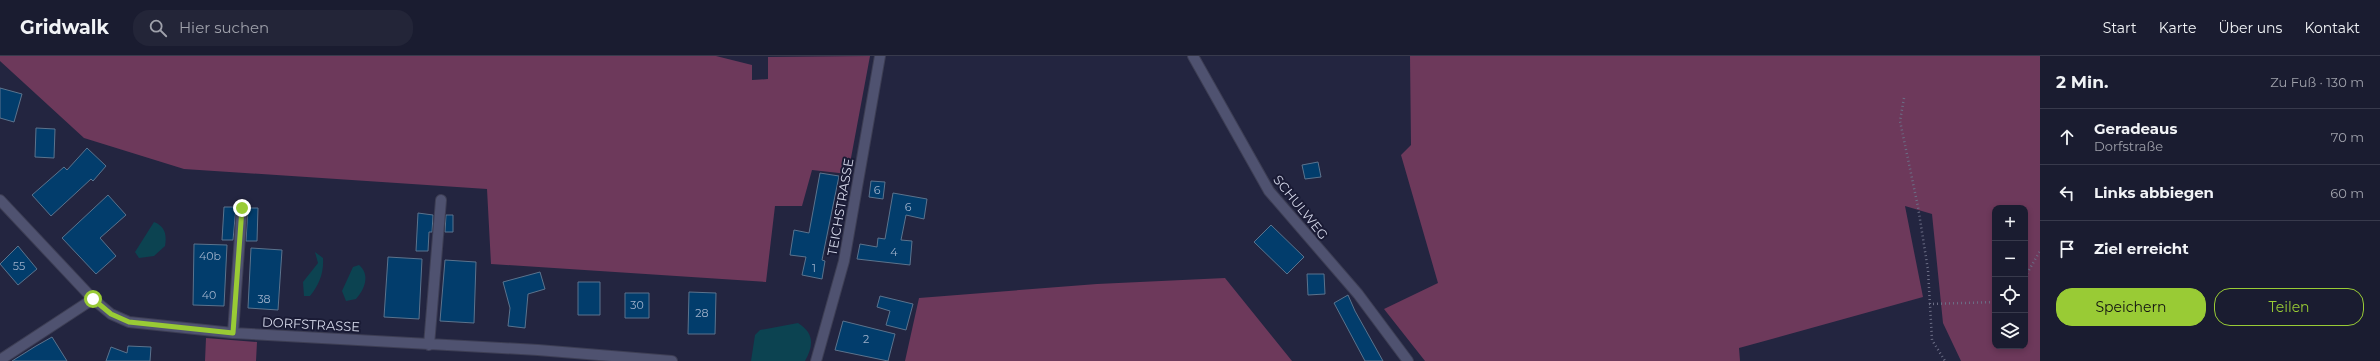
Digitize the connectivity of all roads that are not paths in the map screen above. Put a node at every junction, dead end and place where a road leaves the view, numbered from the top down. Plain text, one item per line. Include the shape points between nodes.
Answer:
1 (880, 56) edge
2 (1193, 56) edge
3 (0, 200) edge
4 (440, 200) dead end
5 (242, 208) dead end
6 (93, 299) junction
7 (233, 333) junction
8 (429, 345) junction
9 (0, 360) edge
10 (672, 361) edge
11 (816, 361) edge
12 (1408, 361) edge

1 - 11 street, TEICHSTRASSE via 844,261
2 - 12 street, SCHULWEG via 1269,191 1358,294
3 - 6 street, DORFSTRASSE
4 - 8 street
5 - 7 street
6 - 7 street, DORFSTRASSE via 111,314 129,322
6 - 9 street
7 - 8 street, DORFSTRASSE
8 - 10 street, DORFSTRASSE via 538,350

